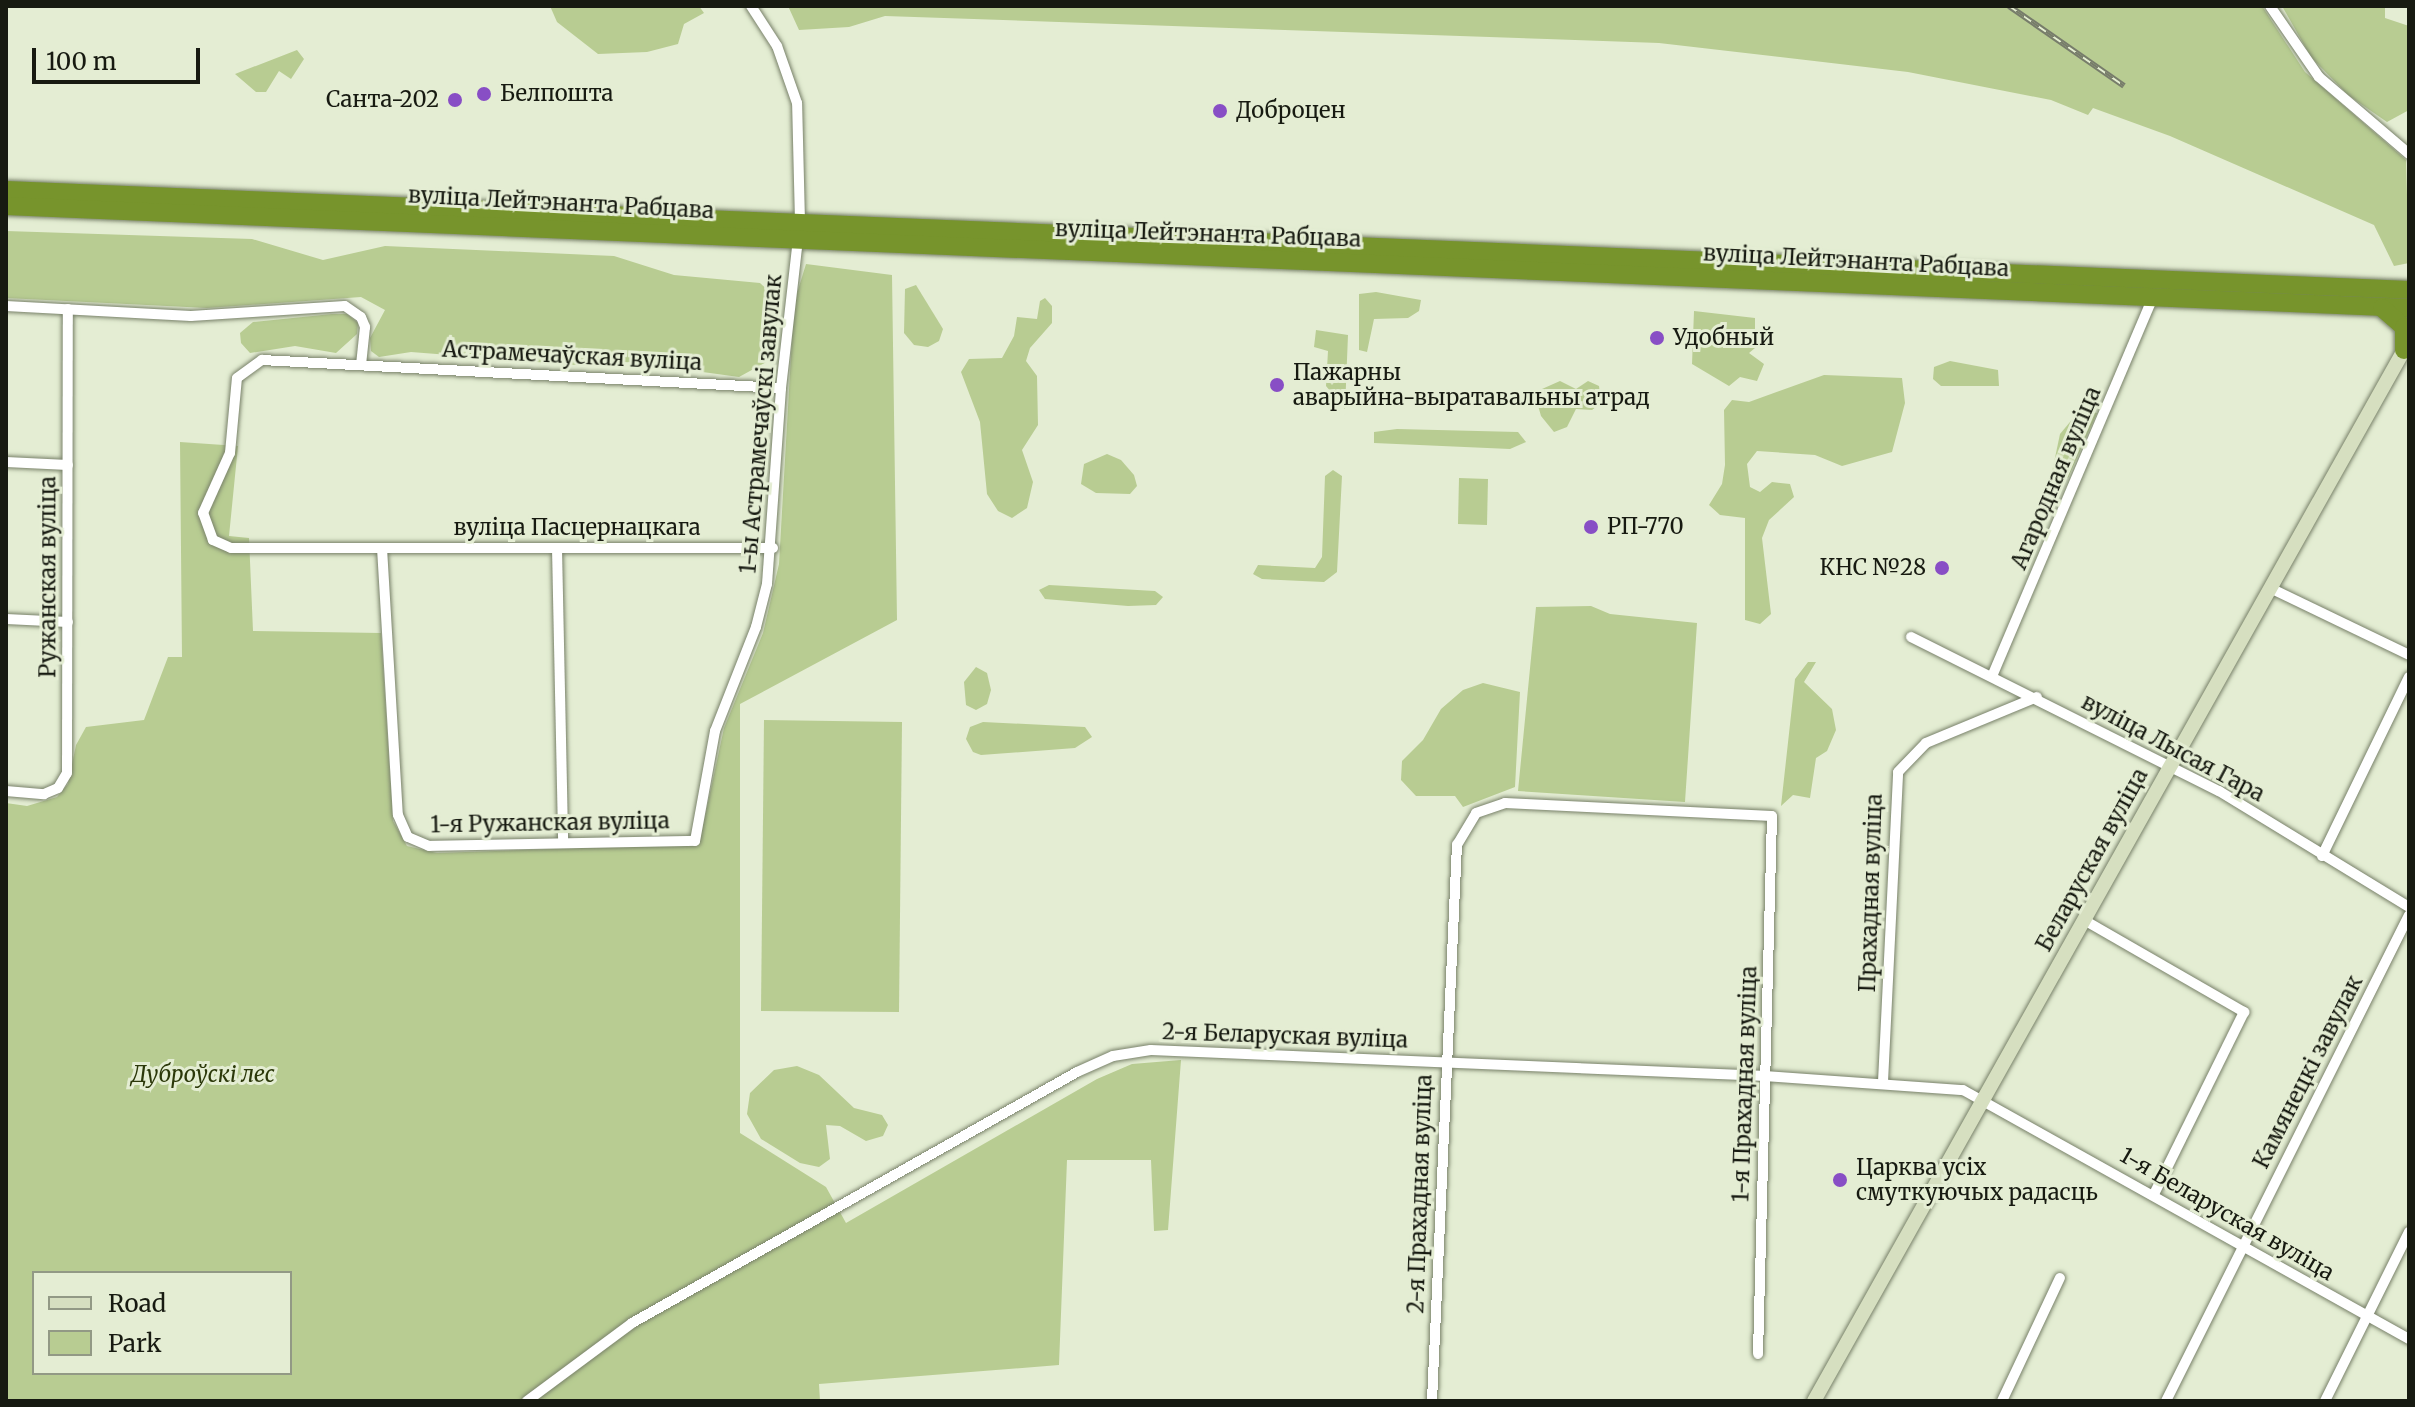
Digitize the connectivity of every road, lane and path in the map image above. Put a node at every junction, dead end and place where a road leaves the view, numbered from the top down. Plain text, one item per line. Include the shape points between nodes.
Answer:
1 (751, 6) edge
2 (2270, 6) edge
3 (2409, 154) edge
4 (6, 190) edge
5 (6, 206) edge
6 (799, 231) junction
7 (2409, 290) edge
8 (2153, 297) junction
9 (6, 306) edge
10 (2375, 307) junction
11 (2409, 308) edge
12 (68, 309) junction
13 (2407, 344) edge
14 (361, 364) junction
15 (781, 388) junction
16 (233, 396) joint
17 (6, 462) edge
18 (68, 465) junction
19 (382, 548) junction
20 (557, 548) junction
21 (773, 548) junction
22 (2272, 589) junction
23 (6, 619) edge
24 (68, 622) junction
25 (1911, 637) dead end
26 (2409, 655) edge
27 (1993, 674) junction
28 (2409, 677) edge
29 (2037, 697) junction
30 (2169, 767) junction
31 (6, 791) edge
32 (1772, 816) joint
33 (695, 841) joint
34 (563, 842) junction
35 (2322, 856) junction
36 (2409, 907) edge
37 (2409, 915) edge
38 (2084, 920) junction
39 (1446, 1063) junction
40 (1766, 1076) junction
41 (1883, 1082) junction
42 (1984, 1099) junction
43 (2154, 1194) junction
44 (2409, 1232) edge
45 (2242, 1246) junction
46 (2060, 1278) dead end
47 (2366, 1317) junction
48 (2409, 1339) edge
49 (1758, 1354) dead end
50 (527, 1401) edge
51 (1432, 1401) edge
52 (1814, 1401) edge
53 (2002, 1401) edge
54 (2166, 1401) edge
55 (2325, 1401) edge

1 - 6 street, 1-ы Астрамечаўскі завулак via 777,46 797,103
2 - 3 street via 2319,77
4 - 6 highway, вуліца Лейтэнанта Рабцава
5 - 6 highway, вуліца Лейтэнанта Рабцава
6 - 7 highway, вуліца Лейтэнанта Рабцава
6 - 8 highway, вуліца Лейтэнанта Рабцава
6 - 15 street, 1-ы Астрамечаўскі завулак
8 - 10 highway, вуліца Лейтэнанта Рабцава
8 - 27 street, Агародная вуліца
9 - 12 street
10 - 11 highway, вуліца Лейтэнанта Рабцава
10 - 13 highway via 2401,321
12 - 14 street via 191,316 345,306 365,327
12 - 18 street, Ружанская вуліца
13 - 22 main road, Беларуская вуліца
14 - 15 street, Астрамечаўская вуліца
14 - 16 street, Астрамечаўская вуліца via 262,360 241,372
15 - 21 street, 1-ы Астрамечаўскі завулак
16 - 19 street, вуліца Пасцернацкага via 230,453 203,513 213,540 231,548
17 - 18 street
18 - 24 street, Ружанская вуліца
19 - 20 street, вуліца Пасцернацкага
19 - 34 street, 1-я Ружанская вуліца via 398,815 408,837 429,846
20 - 21 street, вуліца Пасцернацкага
20 - 34 street
21 - 33 street, 1-ы Астрамечаўскі завулак via 756,627 709,754
22 - 26 street
22 - 30 main road, Беларуская вуліца
23 - 24 street
24 - 31 street, Ружанская вуліца via 67,773 58,788 44,794
25 - 27 street, вуліца Лысая Гара
27 - 29 street, вуліца Лысая Гара
28 - 35 street
29 - 30 street, вуліца Лысая Гара
29 - 41 street, Прахадная вуліца via 1926,743 1898,772
30 - 35 street, вуліца Лысая Гара
30 - 38 main road, Беларуская вуліца
32 - 39 street, 2-я Прахадная вуліца via 1540,802 1505,803 1476,813 1457,845
32 - 40 street, 1-я Прахадная вуліца
33 - 34 street, 1-я Ружанская вуліца
35 - 36 street, вуліца Лысая Гара
37 - 45 street, Камянецкі завулак
38 - 42 main road, Беларуская вуліца
38 - 43 street via 2244,1012
39 - 40 street, 2-я Беларуская вуліца
39 - 50 street, 2-я Беларуская вуліца via 1205,1050 1113,1056 650,1313
39 - 51 street, 2-я Прахадная вуліца
40 - 41 street, 2-я Беларуская вуліца
40 - 49 street, 1-я Прахадная вуліца
41 - 42 street, 2-я Беларуская вуліца via 1952,1087
42 - 43 street, 1-я Беларуская вуліца
42 - 52 main road, Беларуская вуліца
43 - 45 street, 1-я Беларуская вуліца
44 - 47 street
45 - 47 street, 1-я Беларуская вуліца
45 - 54 street, Камянецкі завулак
46 - 53 street
47 - 48 street, 1-я Беларуская вуліца
47 - 55 street

